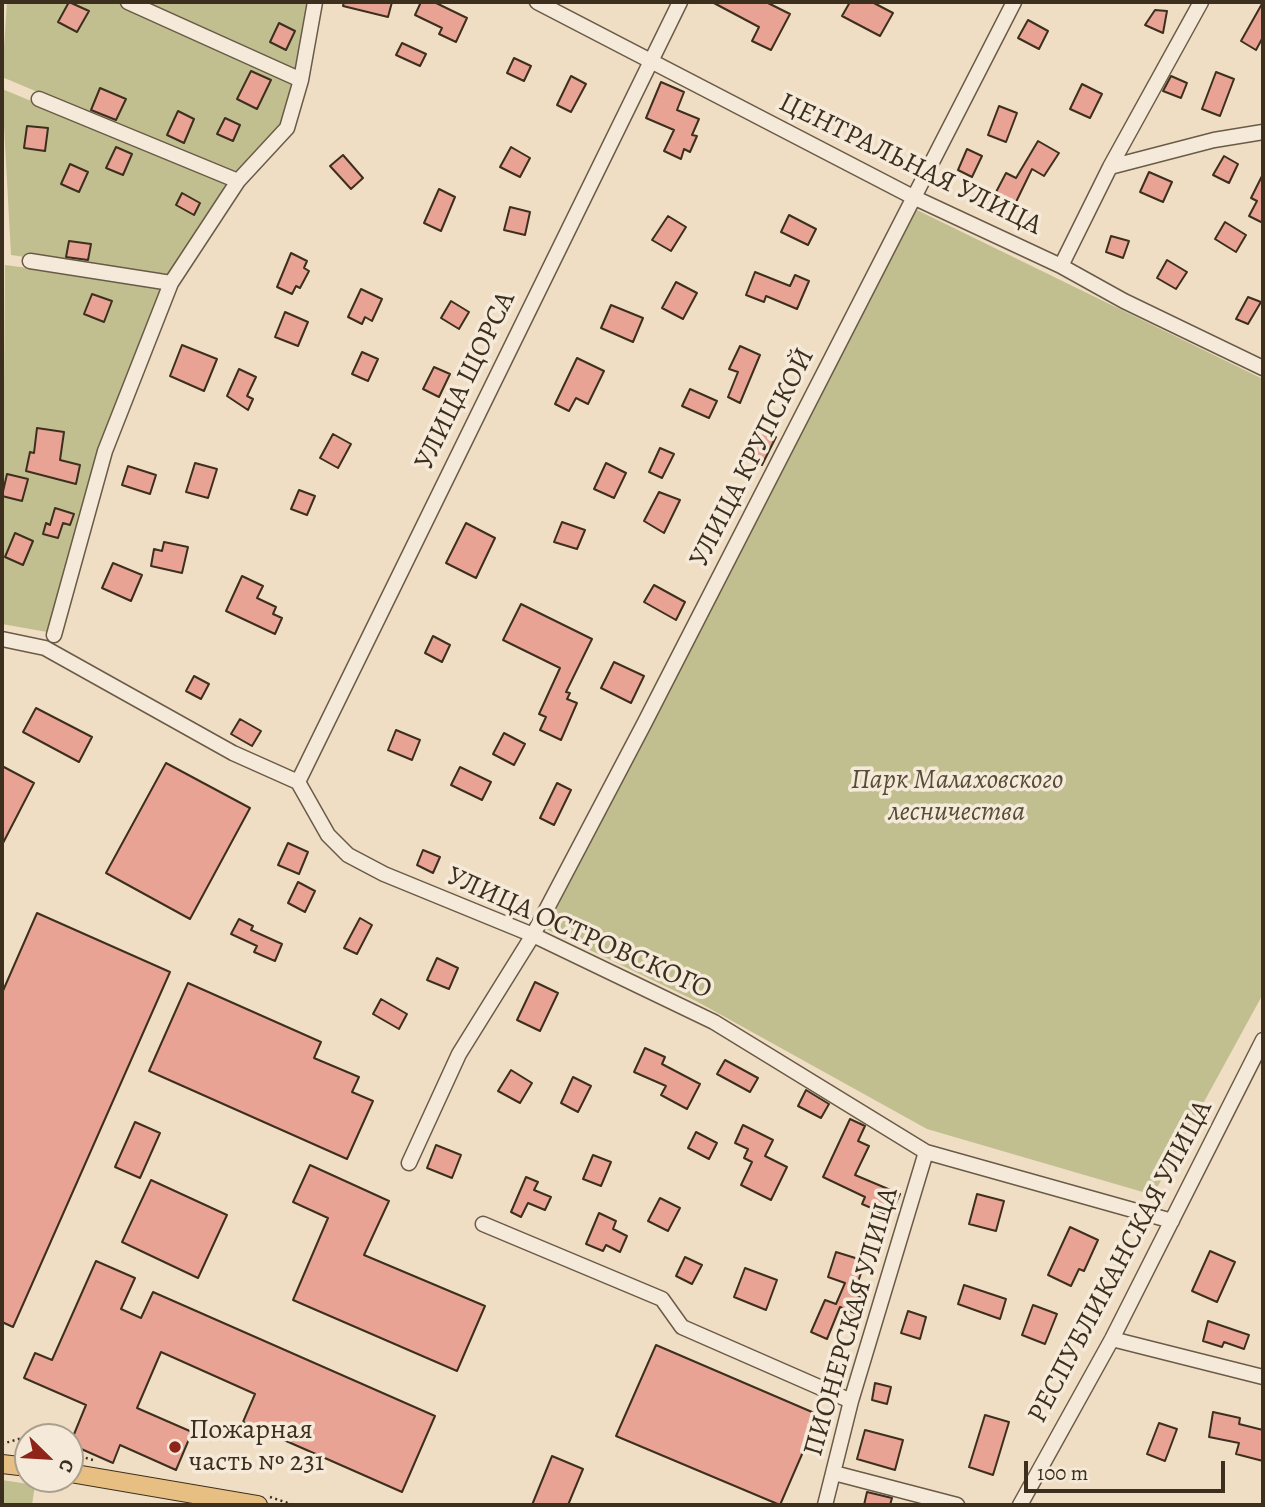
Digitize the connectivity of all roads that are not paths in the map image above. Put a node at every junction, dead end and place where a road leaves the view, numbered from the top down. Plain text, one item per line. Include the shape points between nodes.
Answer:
1 (128, 2) edge
2 (315, 2) edge
3 (537, 2) edge
4 (680, 2) edge
5 (1014, 2) edge
6 (1201, 2) edge
7 (649, 61) junction
8 (301, 80) junction
9 (39, 99) dead end
10 (1263, 132) edge
11 (1110, 167) junction
12 (238, 181) junction
13 (913, 197) junction
14 (30, 261) dead end
15 (1062, 266) junction
16 (171, 283) junction
17 (1263, 368) edge
18 (54, 635) dead end
19 (2, 639) edge
20 (298, 782) junction
21 (533, 935) junction
22 (1263, 1040) edge
23 (926, 1152) junction
24 (409, 1163) dead end
25 (1172, 1221) junction
26 (483, 1224) dead end
27 (1112, 1339) junction
28 (1263, 1377) edge
29 (852, 1401) junction
30 (834, 1473) junction
31 (84, 1475) edge
32 (263, 1501) edge
33 (239, 1503) edge
34 (825, 1505) edge
35 (957, 1505) edge
36 (1020, 1505) edge

1 - 8 street
2 - 8 street
3 - 7 street, ЦЕНТРАЛЬНАЯ УЛИЦА
4 - 7 street, УЛИЦА ЩОРСА
5 - 13 street, УЛИЦА КРУПСКОЙ
6 - 11 street
7 - 13 street, ЦЕНТРАЛЬНАЯ УЛИЦА
7 - 20 street, УЛИЦА ЩОРСА
8 - 12 street via 287,128
9 - 12 street
10 - 11 street
11 - 15 street
12 - 16 street
13 - 15 street, ЦЕНТРАЛЬНАЯ УЛИЦА
13 - 21 street, УЛИЦА КРУПСКОЙ
14 - 16 street
15 - 17 street, ЦЕНТРАЛЬНАЯ УЛИЦА
16 - 18 street via 105,451
19 - 20 street via 45,648 233,753
20 - 21 street, УЛИЦА ОСТРОВСКОГО via 328,835 348,855
21 - 23 street, УЛИЦА ОСТРОВСКОГО via 713,1022
21 - 24 street, УЛИЦА КРУПСКОЙ via 459,1054
22 - 25 street, РЕСПУБЛИКАНСКАЯ УЛИЦА
23 - 25 street, УЛИЦА ОСТРОВСКОГО
23 - 29 street, ПИОНЕРСКАЯ УЛИЦА
25 - 27 street, РЕСПУБЛИКАНСКАЯ УЛИЦА
26 - 29 street via 662,1299 682,1327
27 - 28 street
27 - 36 street, РЕСПУБЛИКАНСКАЯ УЛИЦА
29 - 30 street, ПИОНЕРСКАЯ УЛИЦА
30 - 34 street, ПИОНЕРСКАЯ УЛИЦА
30 - 35 street
31 - 33 main road
32 - 33 main road

